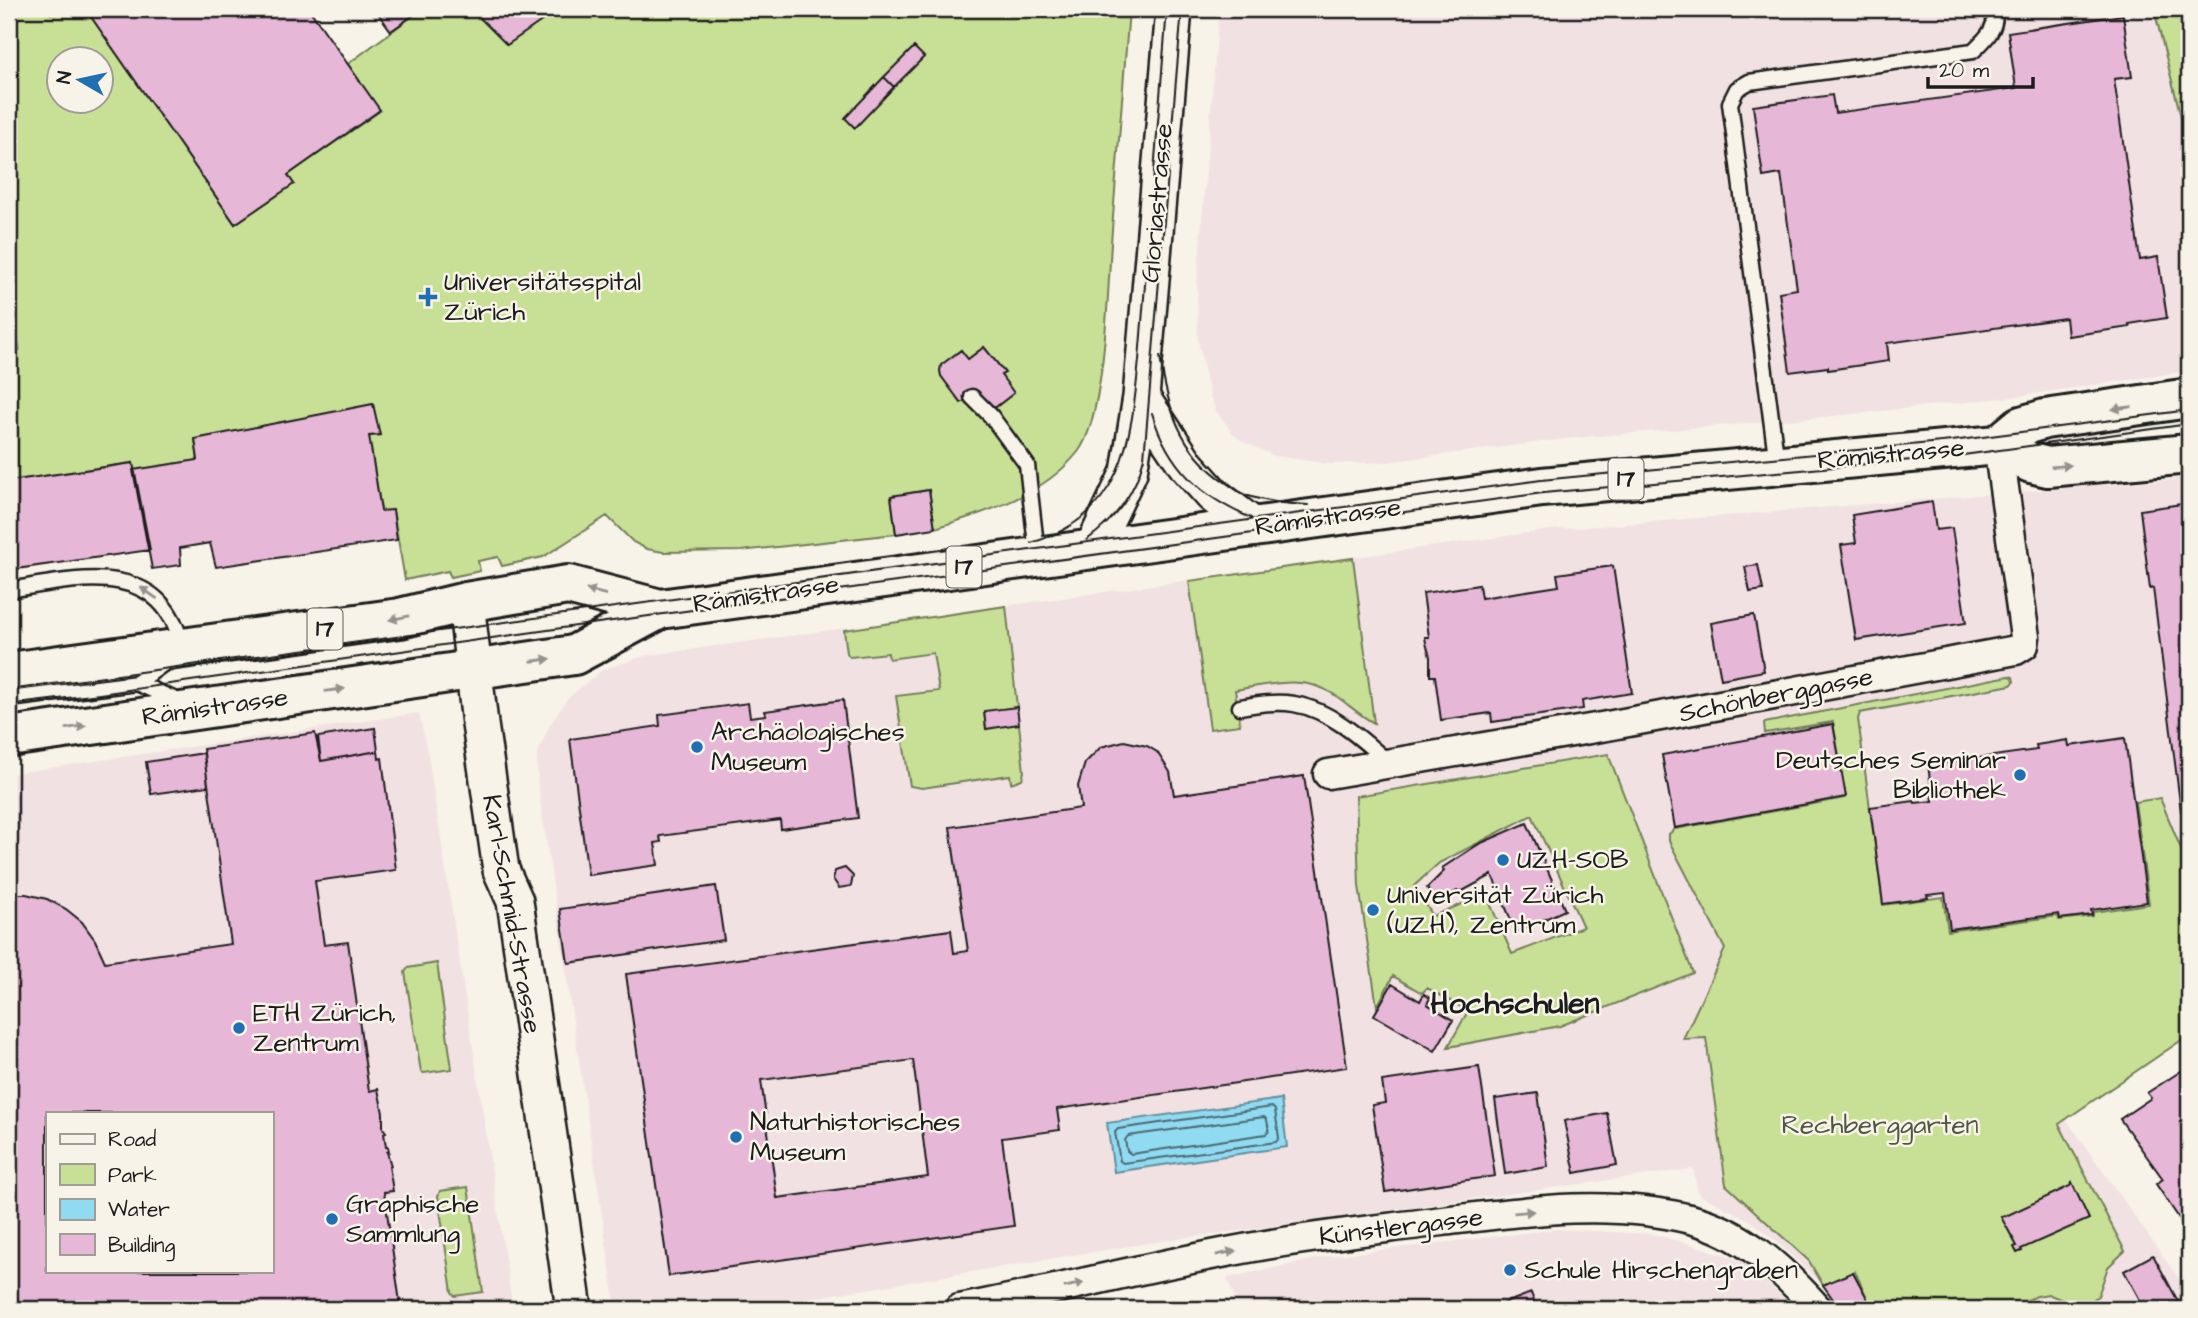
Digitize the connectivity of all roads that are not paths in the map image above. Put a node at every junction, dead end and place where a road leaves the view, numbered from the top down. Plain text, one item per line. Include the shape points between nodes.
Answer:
1 (1174, 9) edge
2 (1994, 9) edge
3 (972, 397) dead end
4 (1141, 397) junction
5 (2189, 398) edge
6 (1998, 445) junction
7 (2189, 454) edge
8 (1777, 464) junction
9 (1256, 528) junction
10 (1092, 550) junction
11 (1037, 557) junction
12 (9, 590) edge
13 (466, 602) junction
14 (660, 609) junction
15 (183, 649) junction
16 (474, 670) junction
17 (9, 672) edge
18 (137, 682) junction
19 (9, 699) edge
20 (1240, 707) dead end
21 (194, 709) junction
22 (9, 737) edge
23 (1391, 765) junction
24 (1328, 774) dead end
25 (574, 1309) edge
26 (959, 1309) edge
27 (1818, 1309) edge

1 - 4 street, Gloriastrasse
2 - 8 lane via 1991,33 1973,51 1749,82 1737,89 1730,103
3 - 11 lane via 1027,465
4 - 9 street via 1187,466 1213,495
4 - 10 street, Gloriastrasse via 1129,472
5 -> 6 main road, Rämistrasse via 2045,419 2021,426
6 -> 7 main road, Rämistrasse via 2048,467
6 - 8 main road, Rämistrasse / 17
6 - 23 street, Schönberggasse via 2025,637 2024,645 2016,650
8 - 9 main road, Rämistrasse / 17 via 1542,487
9 - 10 main road, Rämistrasse / 17
10 - 11 main road, Rämistrasse / 17
11 - 14 main road, Rämistrasse / 17
15 -> 12 lane via 171,614 154,595 134,584 111,579
14 -> 13 main road, Rämistrasse / 17 via 568,585
13 -> 15 main road, Rämistrasse / 17 via 400,618
13 - 16 street, Karl-Schmid-Strasse
16 -> 14 main road, Rämistrasse / 17 via 574,655
15 - 17 main road, Rämistrasse / 17
15 - 18 lane
21 -> 16 main road, Rämistrasse / 17
16 - 25 street, Karl-Schmid-Strasse via 501,870 515,901
18 - 19 lane
18 - 21 lane
20 - 23 lane via 1278,702 1317,711
22 -> 21 main road, Rämistrasse / 17
23 - 24 street, Schönberggasse
26 -> 27 street, Künstlergasse via 1260,1246 1522,1212 1591,1209 1693,1219 1726,1233 1772,1262

